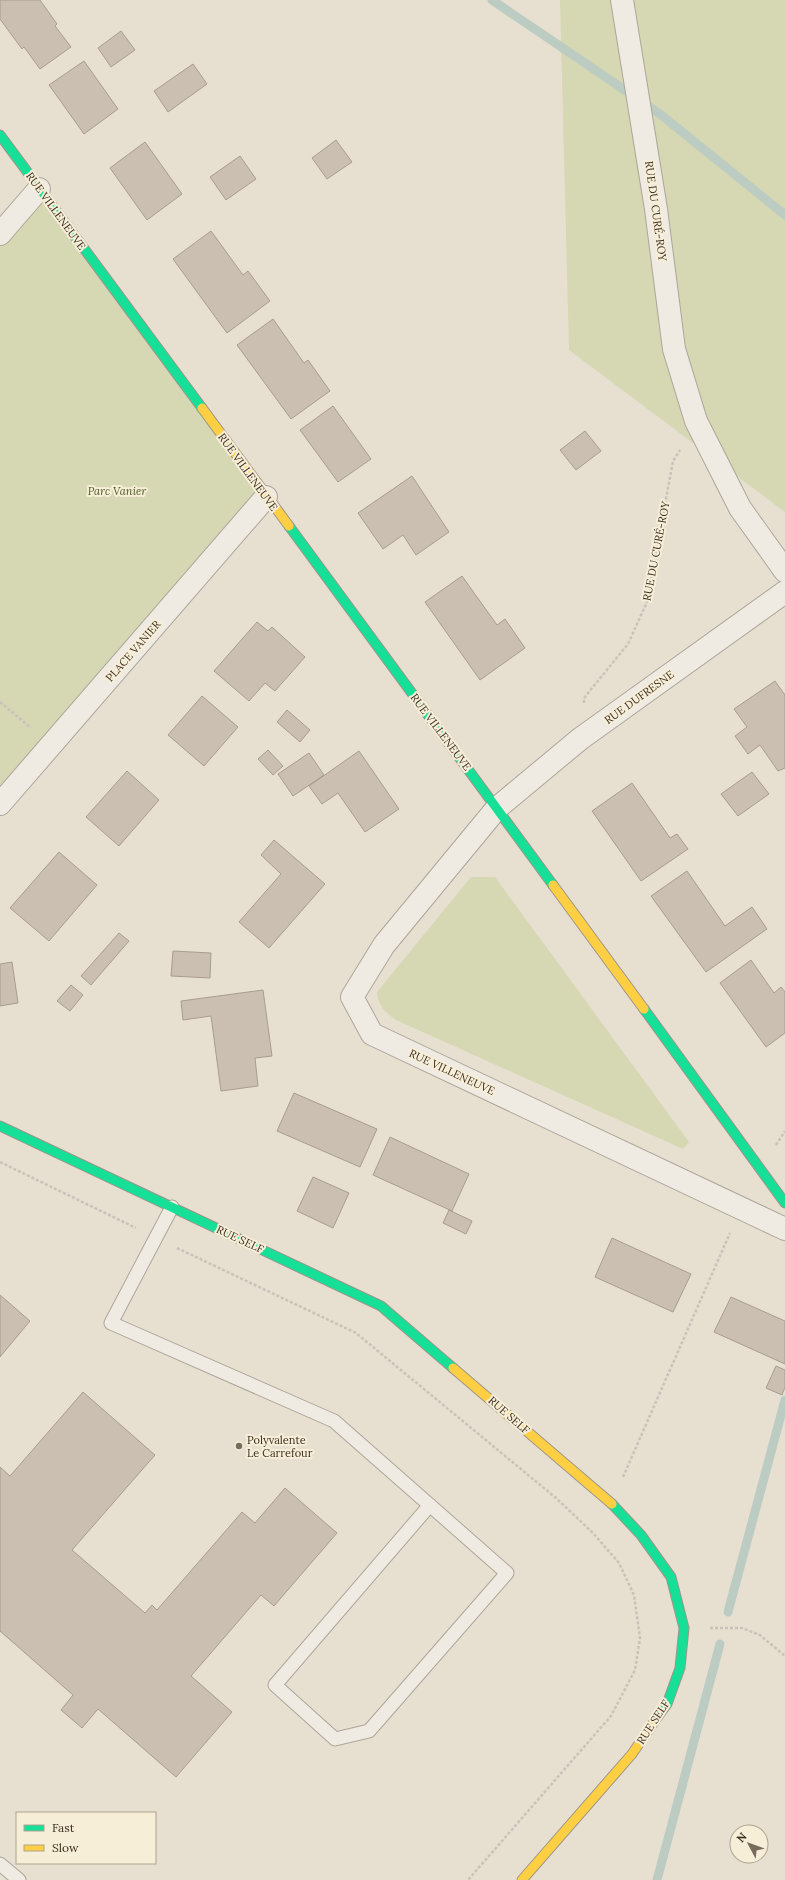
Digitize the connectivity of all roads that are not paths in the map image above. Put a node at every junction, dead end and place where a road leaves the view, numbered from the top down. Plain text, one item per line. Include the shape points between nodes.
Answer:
1 (622, 0) edge
2 (0, 135) edge
3 (39, 189) junction
4 (0, 234) edge
5 (266, 497) junction
6 (785, 571) edge
7 (785, 592) edge
8 (0, 804) edge
9 (497, 808) junction
10 (0, 1126) edge
11 (785, 1203) edge
12 (172, 1207) junction
13 (785, 1229) edge
14 (430, 1505) junction
15 (0, 1864) edge
16 (20, 1880) edge
17 (522, 1880) edge

1 - 6 street, RUE DU CURÉ-ROY via 656,209 674,349 696,421 740,508
2 - 3 street, RUE VILLENEUVE
3 - 4 street
3 - 5 street, RUE VILLENEUVE
5 - 8 street, PLACE VANIER
5 - 9 street, RUE VILLENEUVE
7 - 9 street, RUE DUFRESNE via 580,739
9 - 11 street, RUE VILLENEUVE
9 - 13 street, RUE VILLENEUVE via 384,945 352,997 372,1034
10 - 12 street, RUE SELF
12 - 14 lane via 111,1323 334,1421
12 - 17 street, RUE SELF via 382,1306 611,1503 641,1535 671,1577 684,1628 680,1668 667,1704 632,1754
14 - 14 lane via 275,1685 336,1739 369,1731 507,1573
15 - 16 lane

